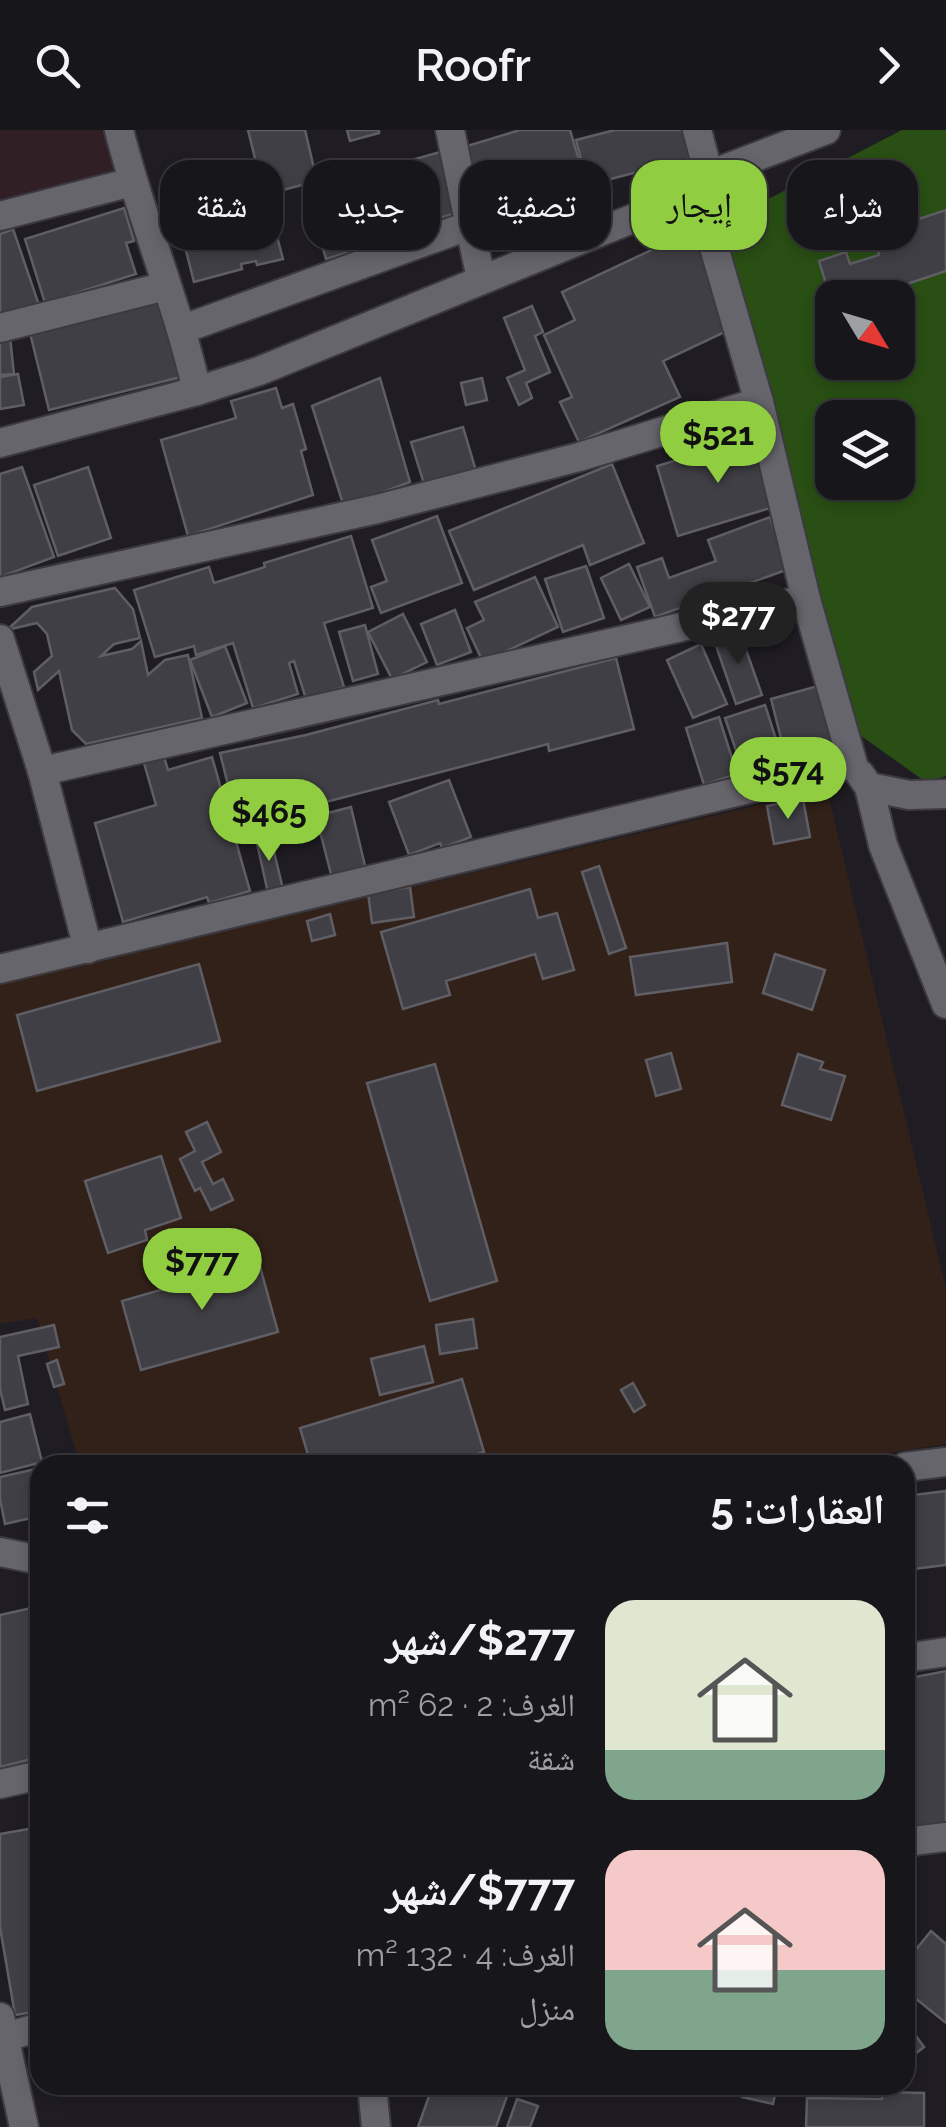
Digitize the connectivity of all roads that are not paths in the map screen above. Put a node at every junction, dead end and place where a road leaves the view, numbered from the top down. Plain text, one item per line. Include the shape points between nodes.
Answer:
1 (119, 130) edge
2 (450, 130) edge
3 (697, 130) edge
4 (826, 130) edge
5 (701, 160) edge
6 (757, 160) edge
7 (132, 182) junction
8 (460, 183) edge
9 (631, 214) edge
10 (0, 216) edge
11 (460, 229) edge
12 (474, 250) edge
13 (721, 250) edge
14 (481, 279) junction
15 (166, 286) junction
16 (0, 328) edge
17 (183, 329) junction
18 (197, 391) junction
19 (759, 402) junction
20 (0, 444) edge
21 (0, 592) edge
22 (806, 599) junction
23 (0, 639) edge
24 (42, 771) junction
25 (861, 776) junction
26 (946, 794) edge
27 (88, 950) junction
28 (0, 969) edge
29 (946, 1004) edge
30 (946, 1462) edge
31 (915, 1466) edge
32 (0, 1552) edge
33 (30, 1558) edge
34 (946, 1652) edge
35 (915, 1657) edge
36 (30, 1777) edge
37 (0, 1784) edge
38 (946, 1837) edge
39 (915, 1841) edge
40 (3, 2027) edge
41 (30, 2028) edge
42 (373, 2095) edge
43 (24, 2127) edge
44 (376, 2127) edge

1 - 7 street
2 - 8 street
3 - 5 street
4 - 6 street
7 - 10 street
7 - 15 street
9 - 14 street
11 - 17 street
12 - 14 street
13 - 19 street
14 - 18 street
15 - 16 street
15 - 17 street
17 - 18 street
18 - 20 street
19 - 21 street via 377,509
19 - 22 street
22 - 24 street
22 - 25 street
23 - 24 street
24 - 27 street
25 - 26 street via 910,795
25 - 27 street
25 - 29 street
27 - 28 street
30 - 31 street
32 - 33 street
34 - 35 street
36 - 37 street
38 - 39 street
40 - 41 street
40 - 43 street
42 - 44 street

